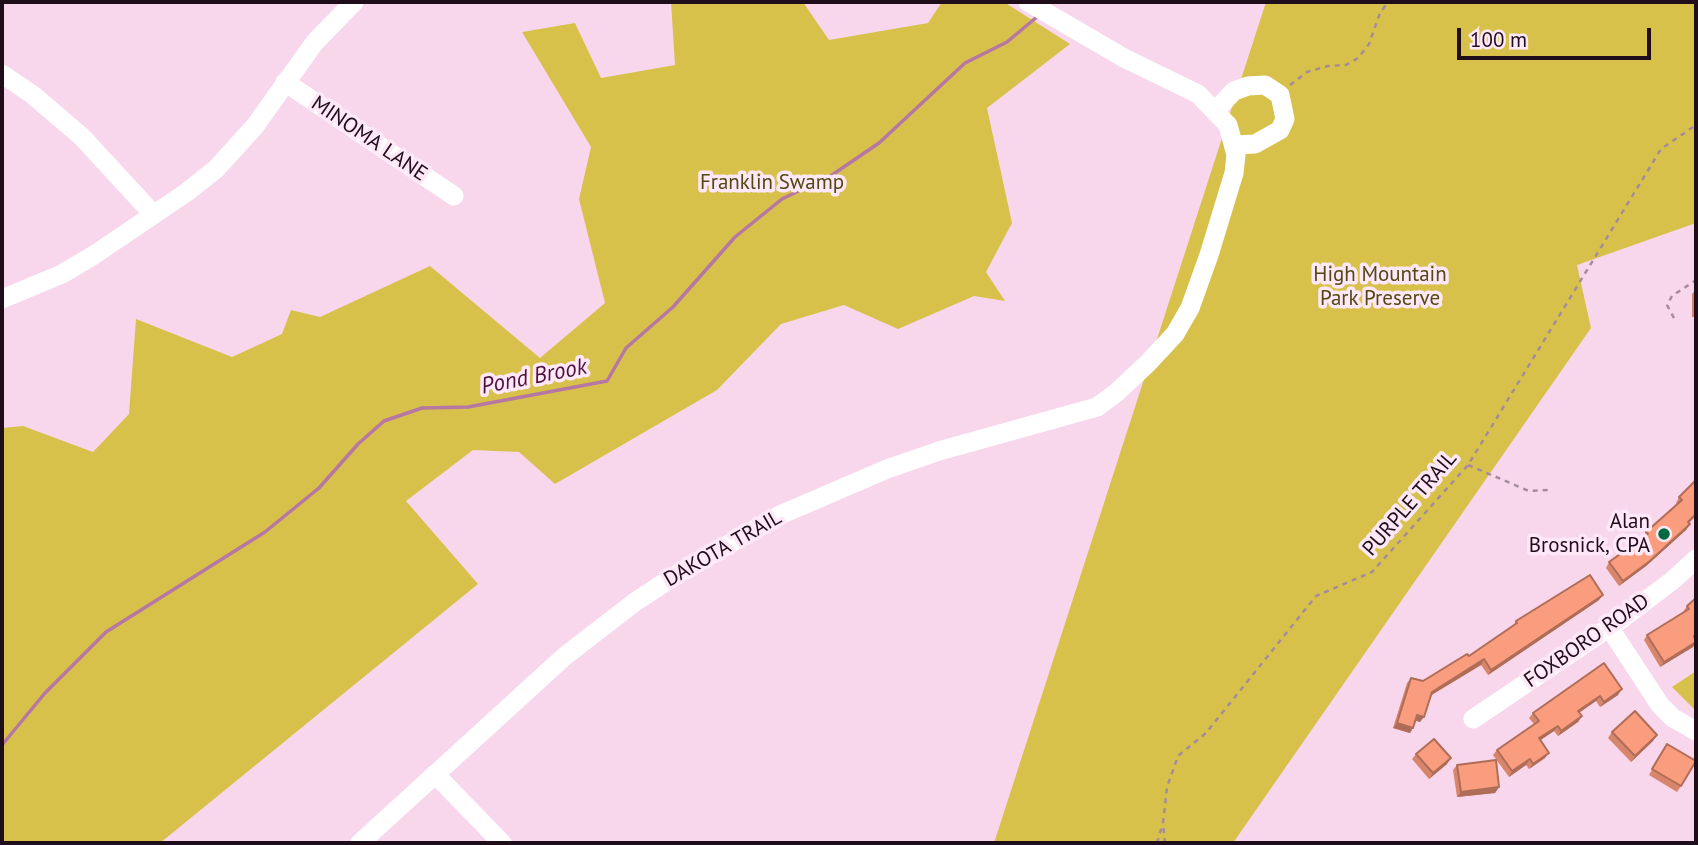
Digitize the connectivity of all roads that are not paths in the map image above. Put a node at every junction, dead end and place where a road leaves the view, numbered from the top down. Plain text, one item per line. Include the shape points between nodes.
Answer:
1 (354, 2) edge
2 (1038, 8) edge
3 (2, 74) edge
4 (285, 82) junction
5 (1216, 110) junction
6 (1234, 145) junction
7 (454, 195) dead end
8 (153, 214) junction
9 (2, 299) edge
10 (1696, 559) edge
11 (1609, 627) junction
12 (1473, 719) dead end
13 (1696, 731) edge
14 (435, 774) junction
15 (360, 843) edge
16 (502, 843) edge

1 - 4 street
2 - 5 street via 1198,94
3 - 8 street via 82,137
4 - 7 street, MINOMA LANE
4 - 8 street via 225,160
5 - 6 street via 1228,125
5 - 6 street via 1234,91 1248,86 1265,85 1280,95 1285,119 1280,130 1255,144
6 - 14 street, DAKOTA TRAIL via 1234,173 1190,308 1175,334 1148,363 1097,407 887,469 730,542 590,636
8 - 9 street via 62,274
10 - 11 street, FOXBORO ROAD
11 - 12 street, FOXBORO ROAD
11 - 13 street via 1660,705
14 - 15 street, DAKOTA TRAIL
14 - 16 street

